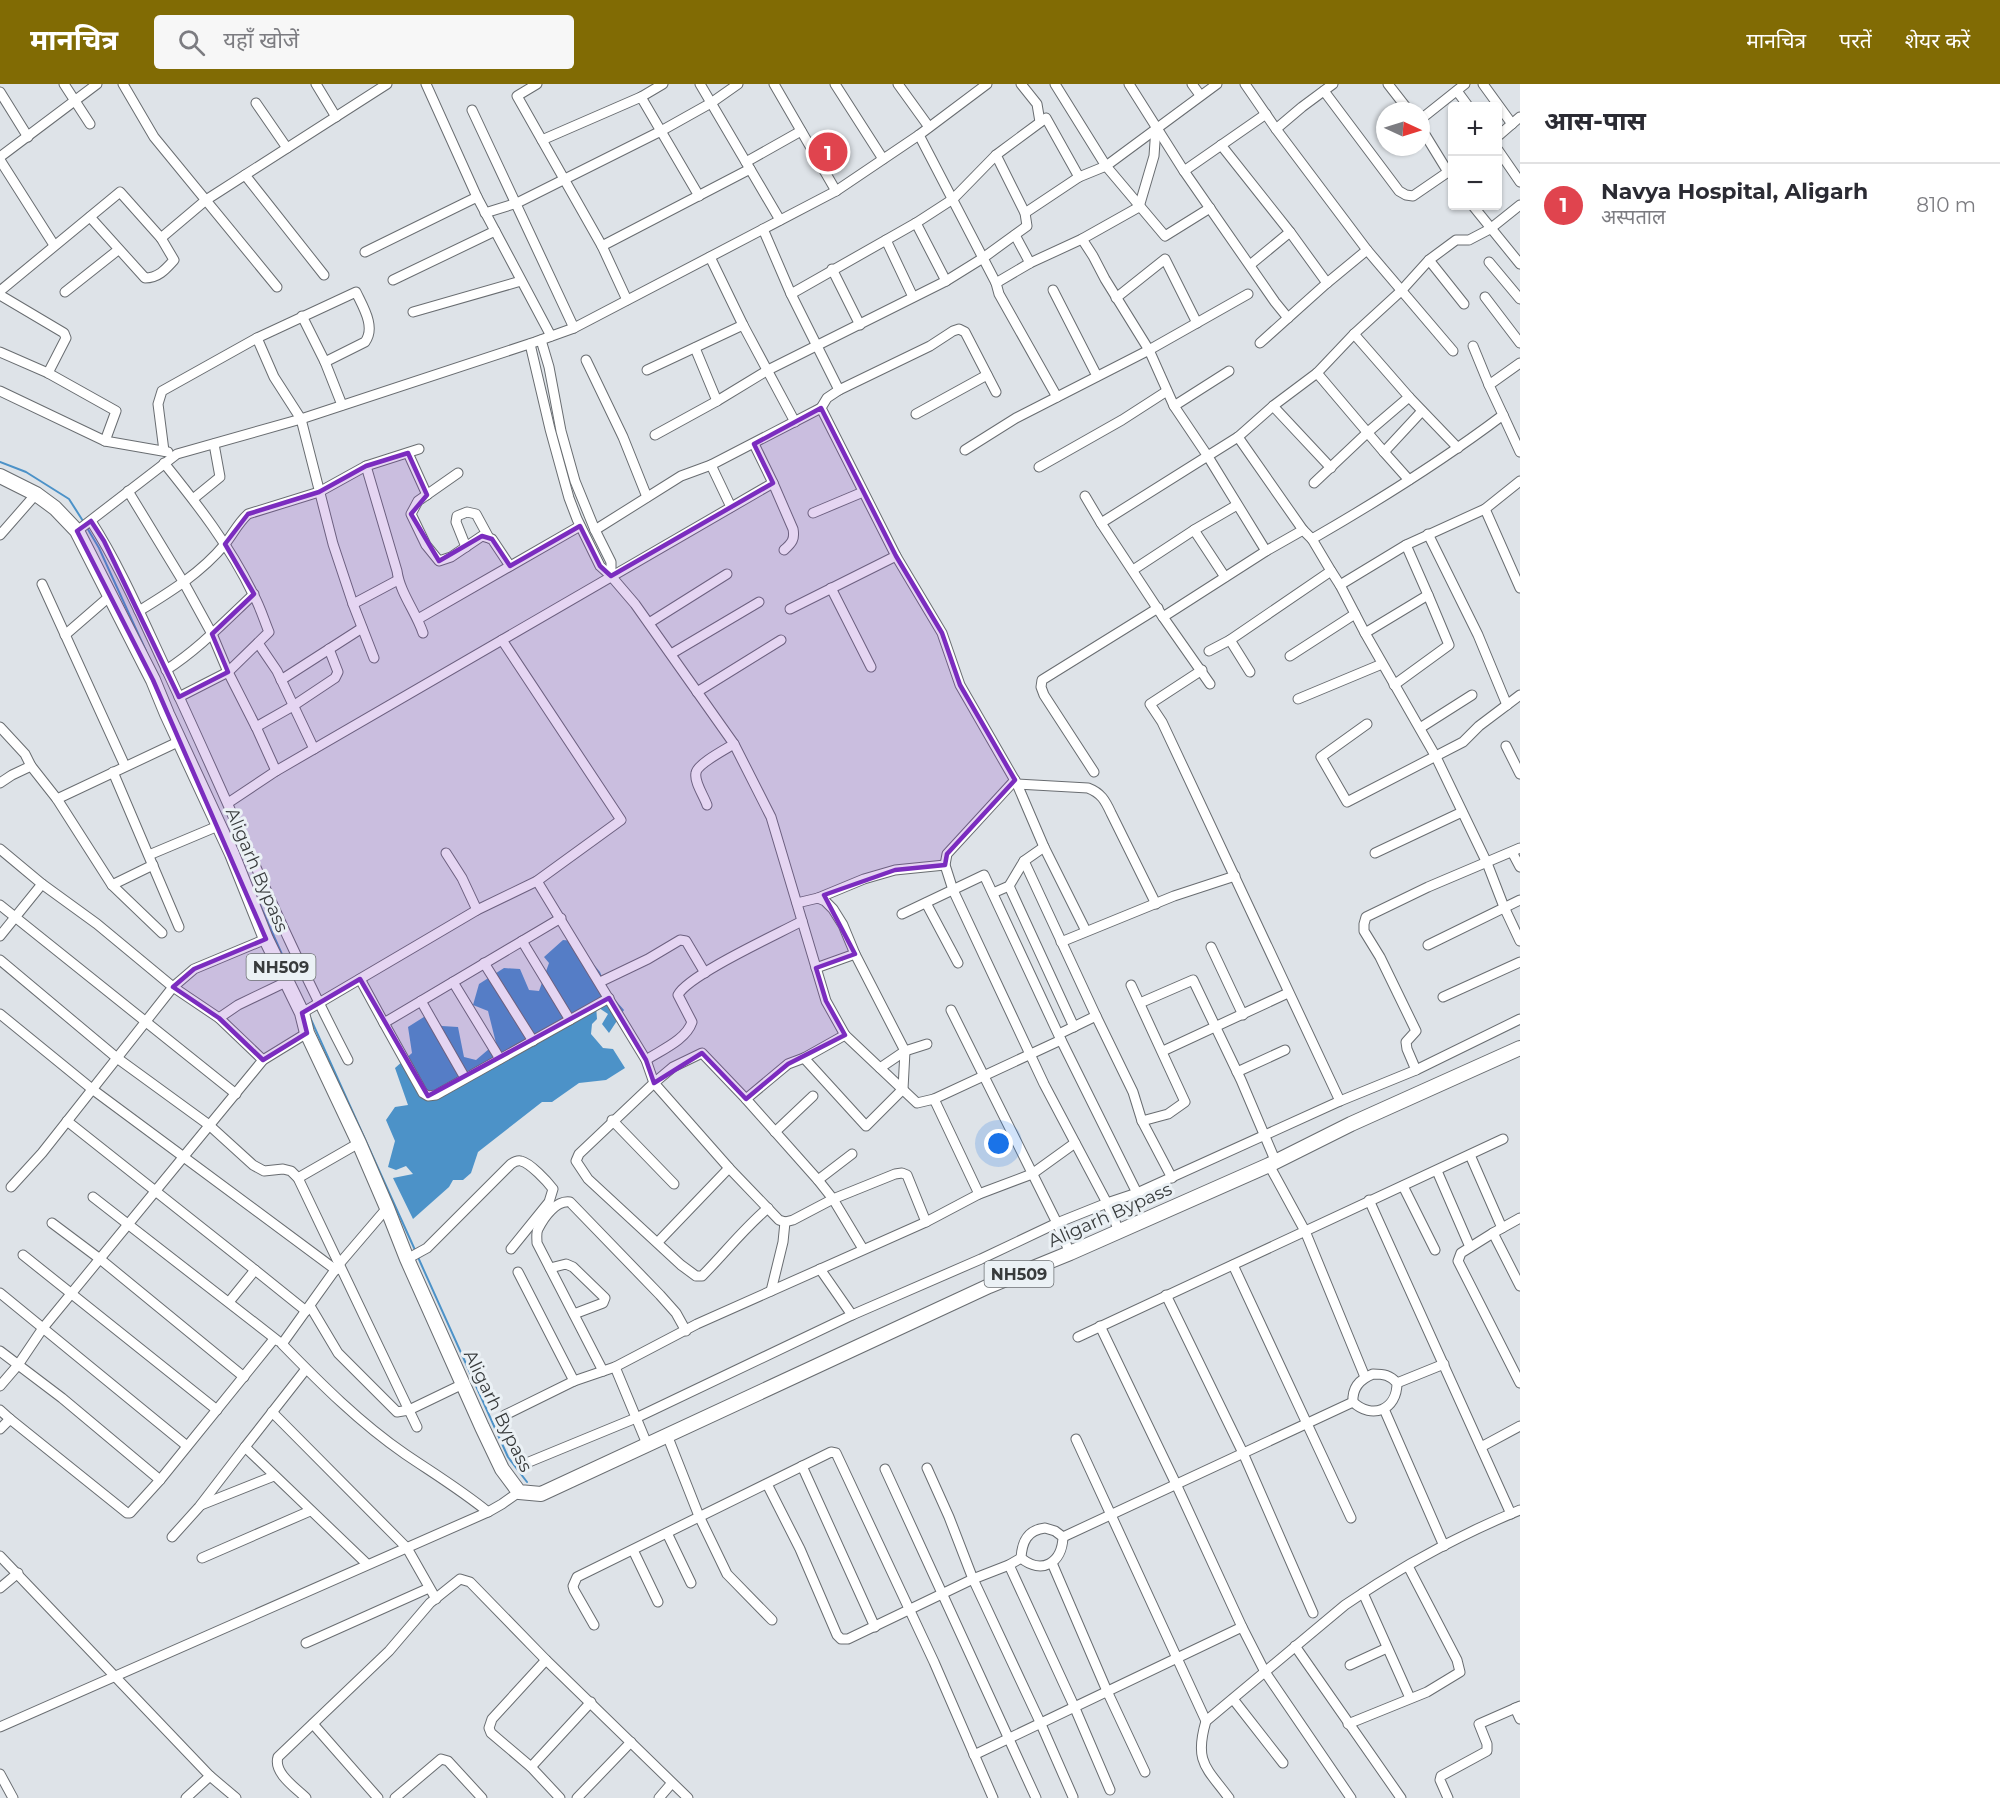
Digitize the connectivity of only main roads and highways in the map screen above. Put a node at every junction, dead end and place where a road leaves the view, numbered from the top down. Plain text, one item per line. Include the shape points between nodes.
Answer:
1 (0, 476) edge
2 (1520, 1048) edge

1 - 2 highway, Aligarh Bypass / NH509 via 85,526 110,596 153,680 266,939 288,981 310,1008 307,1033 502,1469 519,1492 541,1494 642,1432 667,1435 1068,1249

